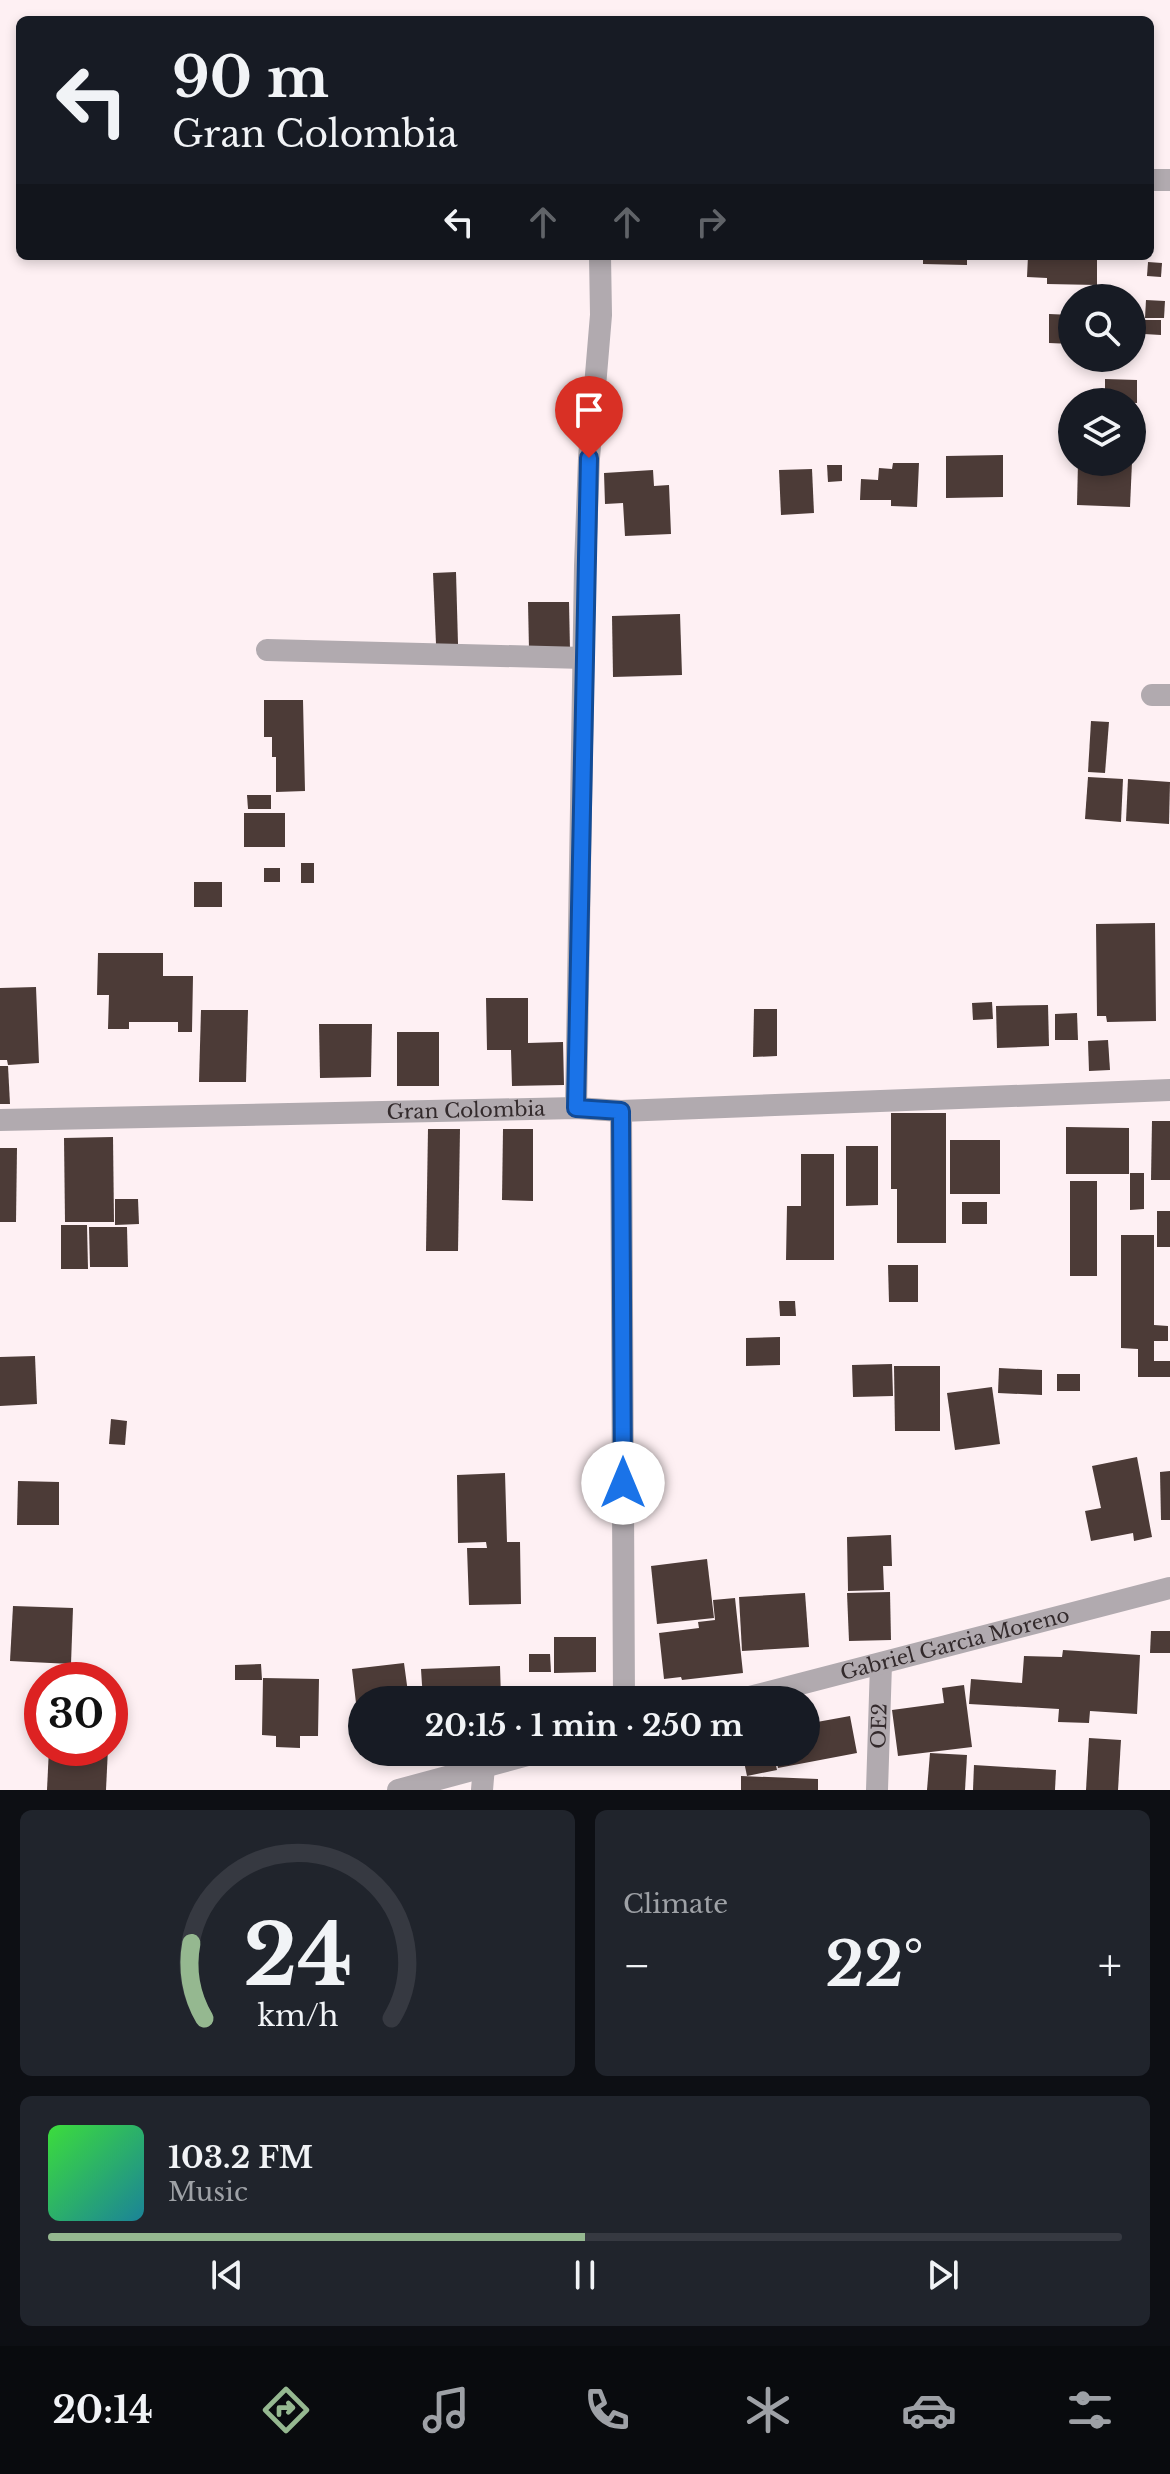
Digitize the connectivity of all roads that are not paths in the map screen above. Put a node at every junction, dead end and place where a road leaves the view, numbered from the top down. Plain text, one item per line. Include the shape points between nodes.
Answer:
1 (600, 260) edge
2 (267, 650) dead end
3 (584, 658) junction
4 (1170, 1090) edge
5 (576, 1108) junction
6 (621, 1111) junction
7 (0, 1120) edge
8 (1170, 1588) edge
9 (881, 1664) junction
10 (624, 1686) edge
11 (794, 1686) edge
12 (484, 1766) joint
13 (398, 1790) edge
14 (482, 1790) edge
15 (877, 1790) edge

1 - 3 street
2 - 3 street
3 - 5 street
4 - 6 street, Gran Colombia
5 - 6 street, Gran Colombia
5 - 7 street, Gran Colombia
6 - 10 street
8 - 9 street, Gabriel Garcia Moreno
9 - 11 street, Gabriel Garcia Moreno
9 - 15 street, OE2
12 - 13 street
12 - 14 street

